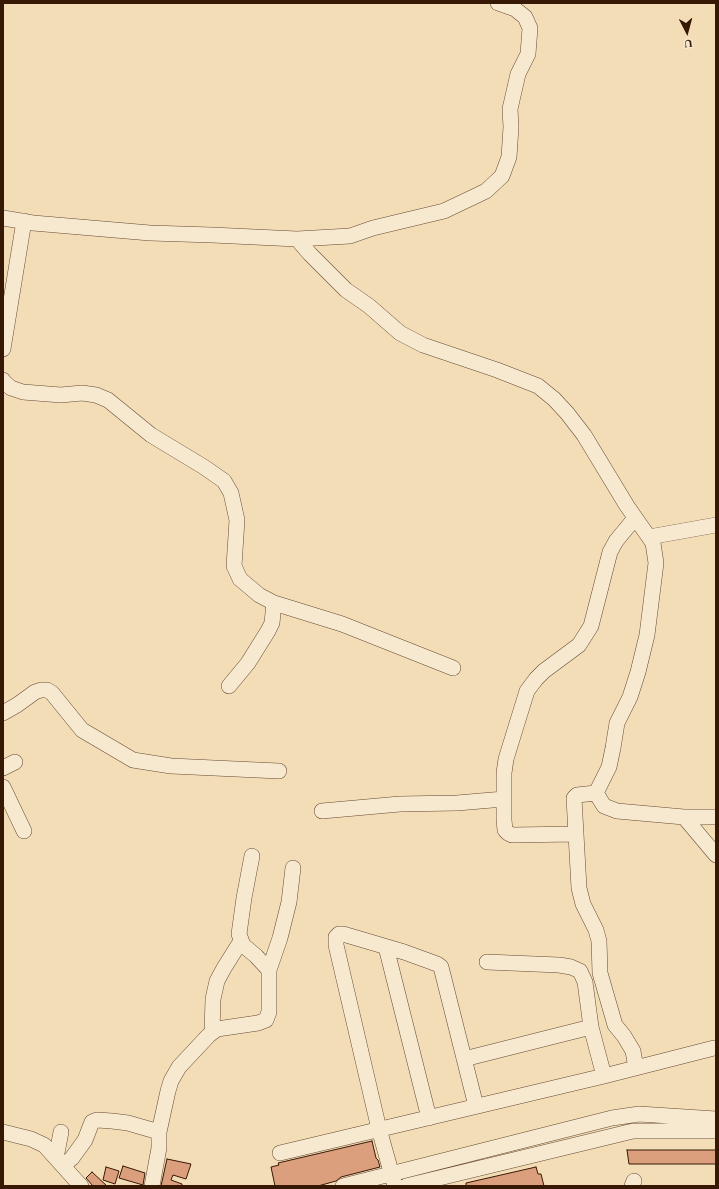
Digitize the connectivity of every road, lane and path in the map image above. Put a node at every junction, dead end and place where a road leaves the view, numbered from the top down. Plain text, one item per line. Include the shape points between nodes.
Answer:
1 (498, 3) edge
2 (3, 218) edge
3 (24, 221) junction
4 (297, 239) junction
5 (3, 349) edge
6 (3, 380) edge
7 (635, 518) junction
8 (716, 525) edge
9 (649, 537) junction
10 (274, 603) junction
11 (453, 668) dead end
12 (229, 686) dead end
13 (3, 713) edge
14 (279, 771) dead end
15 (3, 787) edge
16 (596, 793) junction
17 (504, 799) junction
18 (322, 811) dead end
19 (684, 817) junction
20 (716, 817) edge
21 (24, 831) dead end
22 (576, 834) junction
23 (716, 855) edge
24 (252, 856) dead end
25 (293, 868) dead end
26 (241, 941) junction
27 (386, 947) junction
28 (487, 962) dead end
29 (269, 970) junction
30 (591, 1027) junction
31 (212, 1032) junction
32 (714, 1048) dead end
33 (464, 1059) junction
34 (636, 1068) junction
35 (604, 1076) junction
36 (476, 1106) junction
37 (429, 1118) junction
38 (716, 1119) edge
39 (380, 1129) junction
40 (716, 1131) edge
41 (3, 1132) edge
42 (61, 1132) dead end
43 (159, 1132) junction
44 (280, 1153) dead end
45 (60, 1162) junction
46 (394, 1180) edge
47 (81, 1186) edge
48 (152, 1186) edge
49 (343, 1186) edge
50 (406, 1186) edge

1 - 4 street via 515,9 525,18 530,28 528,54 512,94 509,157 502,176 486,191 444,211 350,236
2 - 3 street
3 - 4 street via 150,233
3 - 5 street
4 - 7 street via 346,290 400,333 423,345 538,386 554,399 584,435
6 - 10 street via 11,388 23,392 61,395 82,393 108,400 151,435 224,481 231,493 237,520 234,566 240,579
7 - 9 street
7 - 17 street via 610,552 591,626 579,645 544,671 527,691 506,759
8 - 9 street
9 - 16 street via 653,543 656,563 647,636 630,697 617,723 609,767
10 - 11 street via 342,624
10 - 12 street via 270,627 248,663
13 - 14 street via 35,692 46,690 52,693 82,730 133,760 171,766
15 - 21 street
16 - 19 street via 604,806 618,811
16 - 22 street via 577,795 574,798
17 - 18 street
17 - 22 street via 504,826 512,835
19 - 20 street
19 - 23 street
22 - 34 street via 579,888 599,941 600,973 615,1025 633,1051
24 - 26 street via 239,934
25 - 29 street via 289,902
26 - 29 street
26 - 31 street via 217,981 213,999
27 - 33 street via 437,964 441,968
27 - 37 street
27 - 39 street via 343,934 336,937
28 - 30 street via 559,965 580,971 585,982
29 - 31 street via 269,1012 266,1020
30 - 33 street
30 - 35 street
31 - 43 street via 179,1067 171,1081
32 - 34 street
33 - 36 street
34 - 35 street
35 - 36 street
36 - 37 street
37 - 39 street
38 - 46 street via 639,1114 612,1118 412,1168
39 - 44 street
39 - 46 street
40 - 50 street via 633,1131
41 - 45 street via 44,1145
42 - 45 street
43 - 45 street via 128,1123 97,1120 92,1122 86,1140 72,1158
43 - 48 street via 159,1148
45 - 47 street
46 - 49 street

